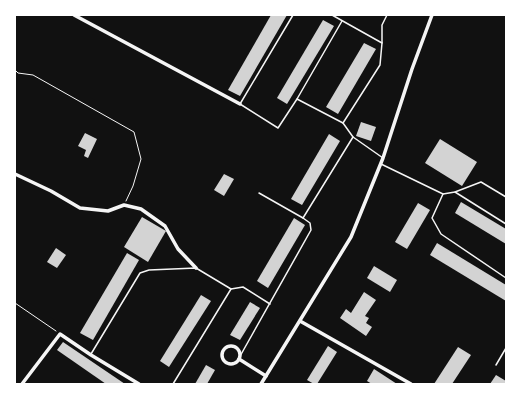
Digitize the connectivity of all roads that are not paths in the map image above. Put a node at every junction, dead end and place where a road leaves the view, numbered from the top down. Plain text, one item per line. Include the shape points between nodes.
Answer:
1 (74, 15) edge
2 (293, 15) edge
3 (332, 15) edge
4 (387, 15) edge
5 (432, 15) edge
6 (342, 21) junction
7 (382, 43) junction
8 (297, 99) junction
9 (240, 104) junction
10 (342, 123) junction
11 (353, 137) junction
12 (383, 158) junction
13 (381, 164) junction
14 (15, 174) edge
15 (455, 192) junction
16 (259, 193) dead end
17 (443, 194) junction
18 (506, 197) edge
19 (303, 218) junction
20 (506, 224) edge
21 (196, 268) junction
22 (506, 278) edge
23 (232, 289) junction
24 (270, 304) junction
25 (300, 321) junction
26 (506, 348) edge
27 (91, 355) junction
28 (239, 359) junction
29 (496, 365) dead end
30 (266, 376) junction
31 (22, 384) edge
32 (139, 384) edge
33 (173, 384) edge
34 (261, 384) edge
35 (411, 384) edge

1 - 9 street
2 - 9 lane
3 - 6 lane
4 - 7 lane via 382,25
5 - 12 street
6 - 7 lane
6 - 8 lane
7 - 10 lane via 380,65
8 - 9 lane via 278,128
8 - 10 lane
10 - 11 lane
11 - 12 lane
11 - 19 lane
12 - 13 street
13 - 17 lane
13 - 25 street via 350,237
14 - 21 street via 80,208 108,211 124,205 141,209 165,226 178,249
15 - 17 lane
15 - 18 lane via 481,182
15 - 20 lane
16 - 19 lane
17 - 22 lane via 432,218 441,234
19 - 24 lane via 310,223 311,230
21 - 23 lane
21 - 27 lane via 149,270 140,273
23 - 24 lane via 243,287
23 - 33 lane
24 - 28 lane
25 - 30 street
25 - 35 street
26 - 29 lane
27 - 31 street via 60,334
27 - 32 street
28 - 28 street via 236,347 227,347 222,352 228,363
28 - 30 street
30 - 34 street

